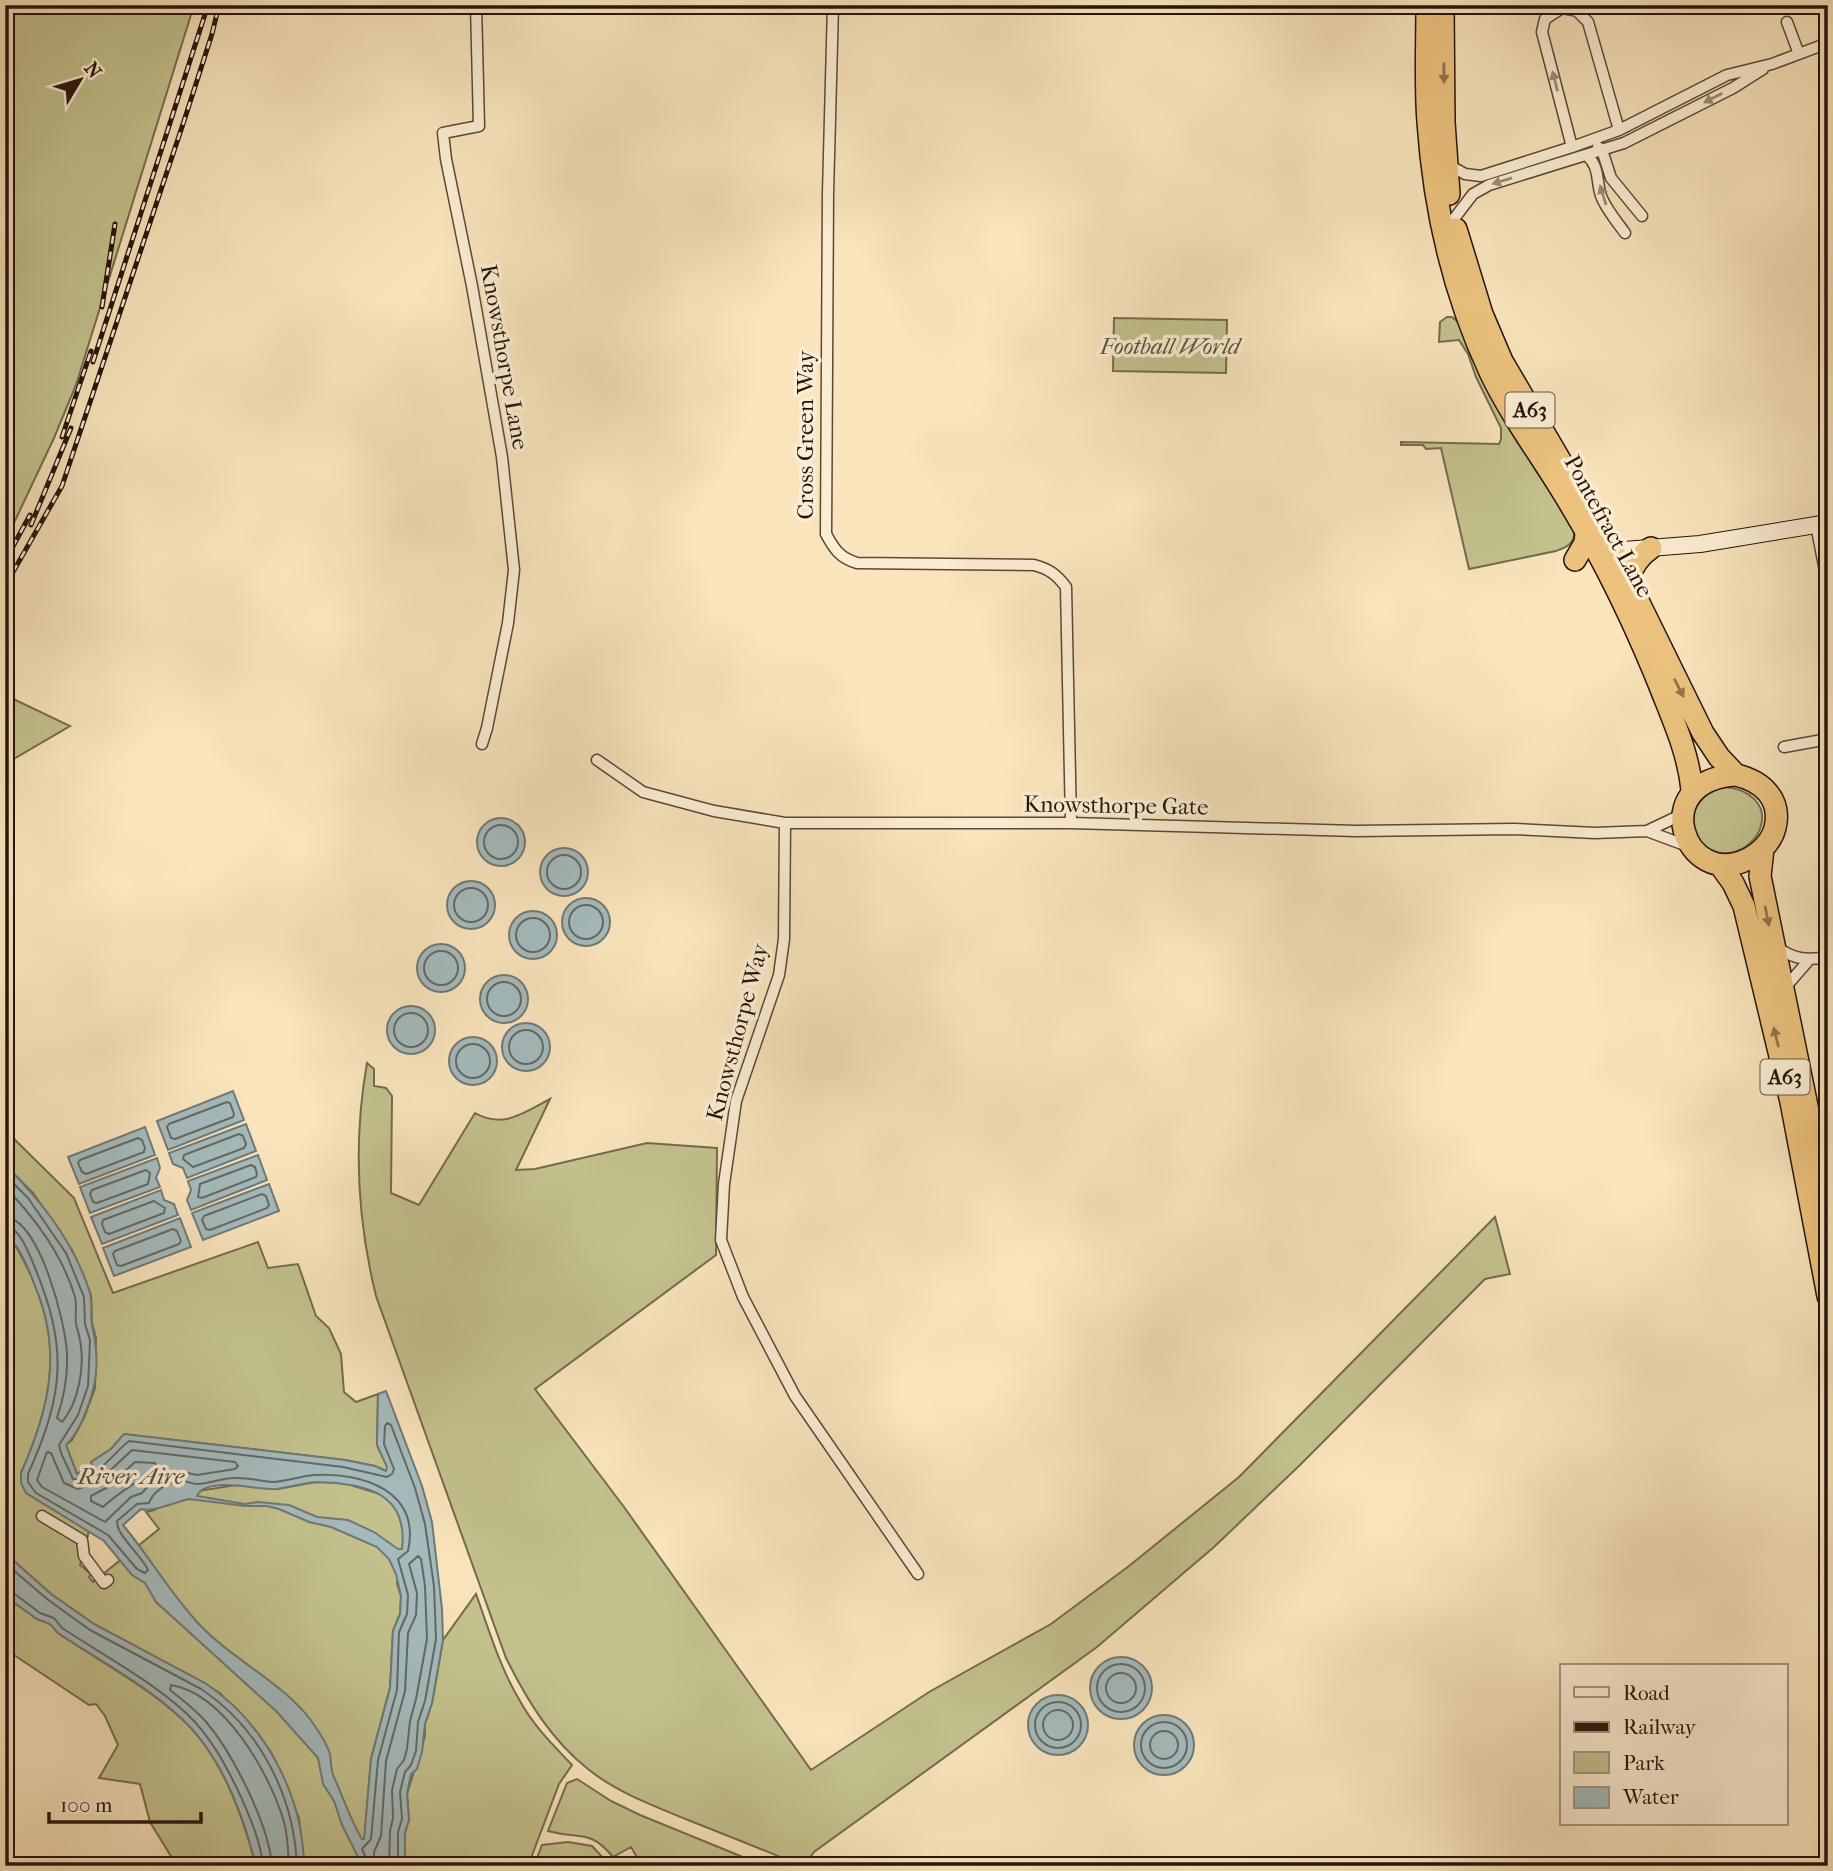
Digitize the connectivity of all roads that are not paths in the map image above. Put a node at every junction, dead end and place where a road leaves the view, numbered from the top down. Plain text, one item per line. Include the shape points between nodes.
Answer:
1 (476, 5) edge
2 (833, 5) edge
3 (1426, 5) edge
4 (1443, 5) edge
5 (1562, 7) edge
6 (1787, 22) dead end
7 (1828, 43) edge
8 (1799, 54) junction
9 (1772, 64) junction
10 (1732, 73) junction
11 (1737, 86) junction
12 (1619, 130) junction
13 (1572, 147) junction
14 (1607, 149) junction
15 (1586, 155) junction
16 (1447, 164) junction
17 (1642, 216) dead end
18 (1453, 220) junction
19 (1625, 233) dead end
20 (1822, 524) edge
21 (1586, 533) junction
22 (1608, 542) junction
23 (1651, 548) junction
24 (1575, 560) dead end
25 (1628, 580) junction
26 (1828, 586) edge
27 (1828, 739) edge
28 (482, 744) dead end
29 (1784, 747) dead end
30 (597, 760) dead end
31 (1736, 775) junction
32 (1692, 790) junction
33 (1684, 814) junction
34 (785, 823) junction
35 (1071, 823) junction
36 (1647, 831) junction
37 (1692, 848) junction
38 (1763, 849) junction
39 (1720, 865) junction
40 (1773, 944) junction
41 (1828, 957) edge
42 (1809, 960) junction
43 (1783, 990) junction
44 (1828, 1209) edge
45 (1828, 1296) edge
46 (43, 1516) dead end
47 (918, 1574) dead end
48 (108, 1580) dead end

1 - 28 street, Knowsthorpe Lane via 478,126 443,133 502,457 514,570 508,623
2 - 35 street, Cross Green Way via 826,534 843,558 857,563 1034,565 1058,576 1066,587
3 - 21 highway, Pontefract Lane / A63 via 1428,120 1453,309
4 -> 16 highway, Pontefract Lane / A63
5 - 12 street via 1577,11 1588,22
13 -> 5 street via 1542,32 1545,19
6 - 8 street
7 - 8 street
8 - 9 street
9 - 10 street
9 - 11 street
10 - 11 street
10 - 12 street
11 -> 14 street
12 - 13 street
12 - 14 street
13 - 14 street
13 - 16 street via 1481,176
14 - 15 street
14 - 17 street via 1611,178
15 -> 18 street via 1489,185 1473,194
19 -> 15 street via 1600,194 1599,176
16 - 18 highway, Pontefract Lane / A63
18 - 22 highway, Pontefract Lane / A63 via 1502,361
20 - 23 street
20 - 26 street
21 - 24 highway
21 - 32 highway, Pontefract Lane / A63 via 1656,675 1690,770
22 - 23 street via 1624,550
22 - 25 highway, Pontefract Lane / A63
23 - 25 highway
25 -> 31 highway, Pontefract Lane / A63 via 1703,733
27 - 29 street
30 - 34 street, Knowsthorpe Gate via 643,792
31 - 32 highway via 1713,779
31 - 38 highway, A63 via 1758,782 1775,805 1774,830
32 - 33 highway
33 - 36 street, Knowsthorpe Gate
33 - 37 highway via 1683,834
34 - 35 street, Knowsthorpe Gate
34 - 47 street, Knowsthorpe Way via 785,939 779,975 736,1101 721,1240 743,1297 795,1396
35 - 36 street, Knowsthorpe Gate via 1356,831
36 - 37 street, Knowsthorpe Gate
37 - 39 highway, A63
38 - 39 highway via 1742,861
38 -> 40 highway, A63 via 1760,876
45 -> 39 highway, A63 via 1791,1102 1744,906
40 - 42 street via 1795,958
40 - 43 highway, A63
41 - 42 street
42 - 43 street
43 - 44 highway, A63
46 - 48 street via 82,1540 85,1556 104,1583

